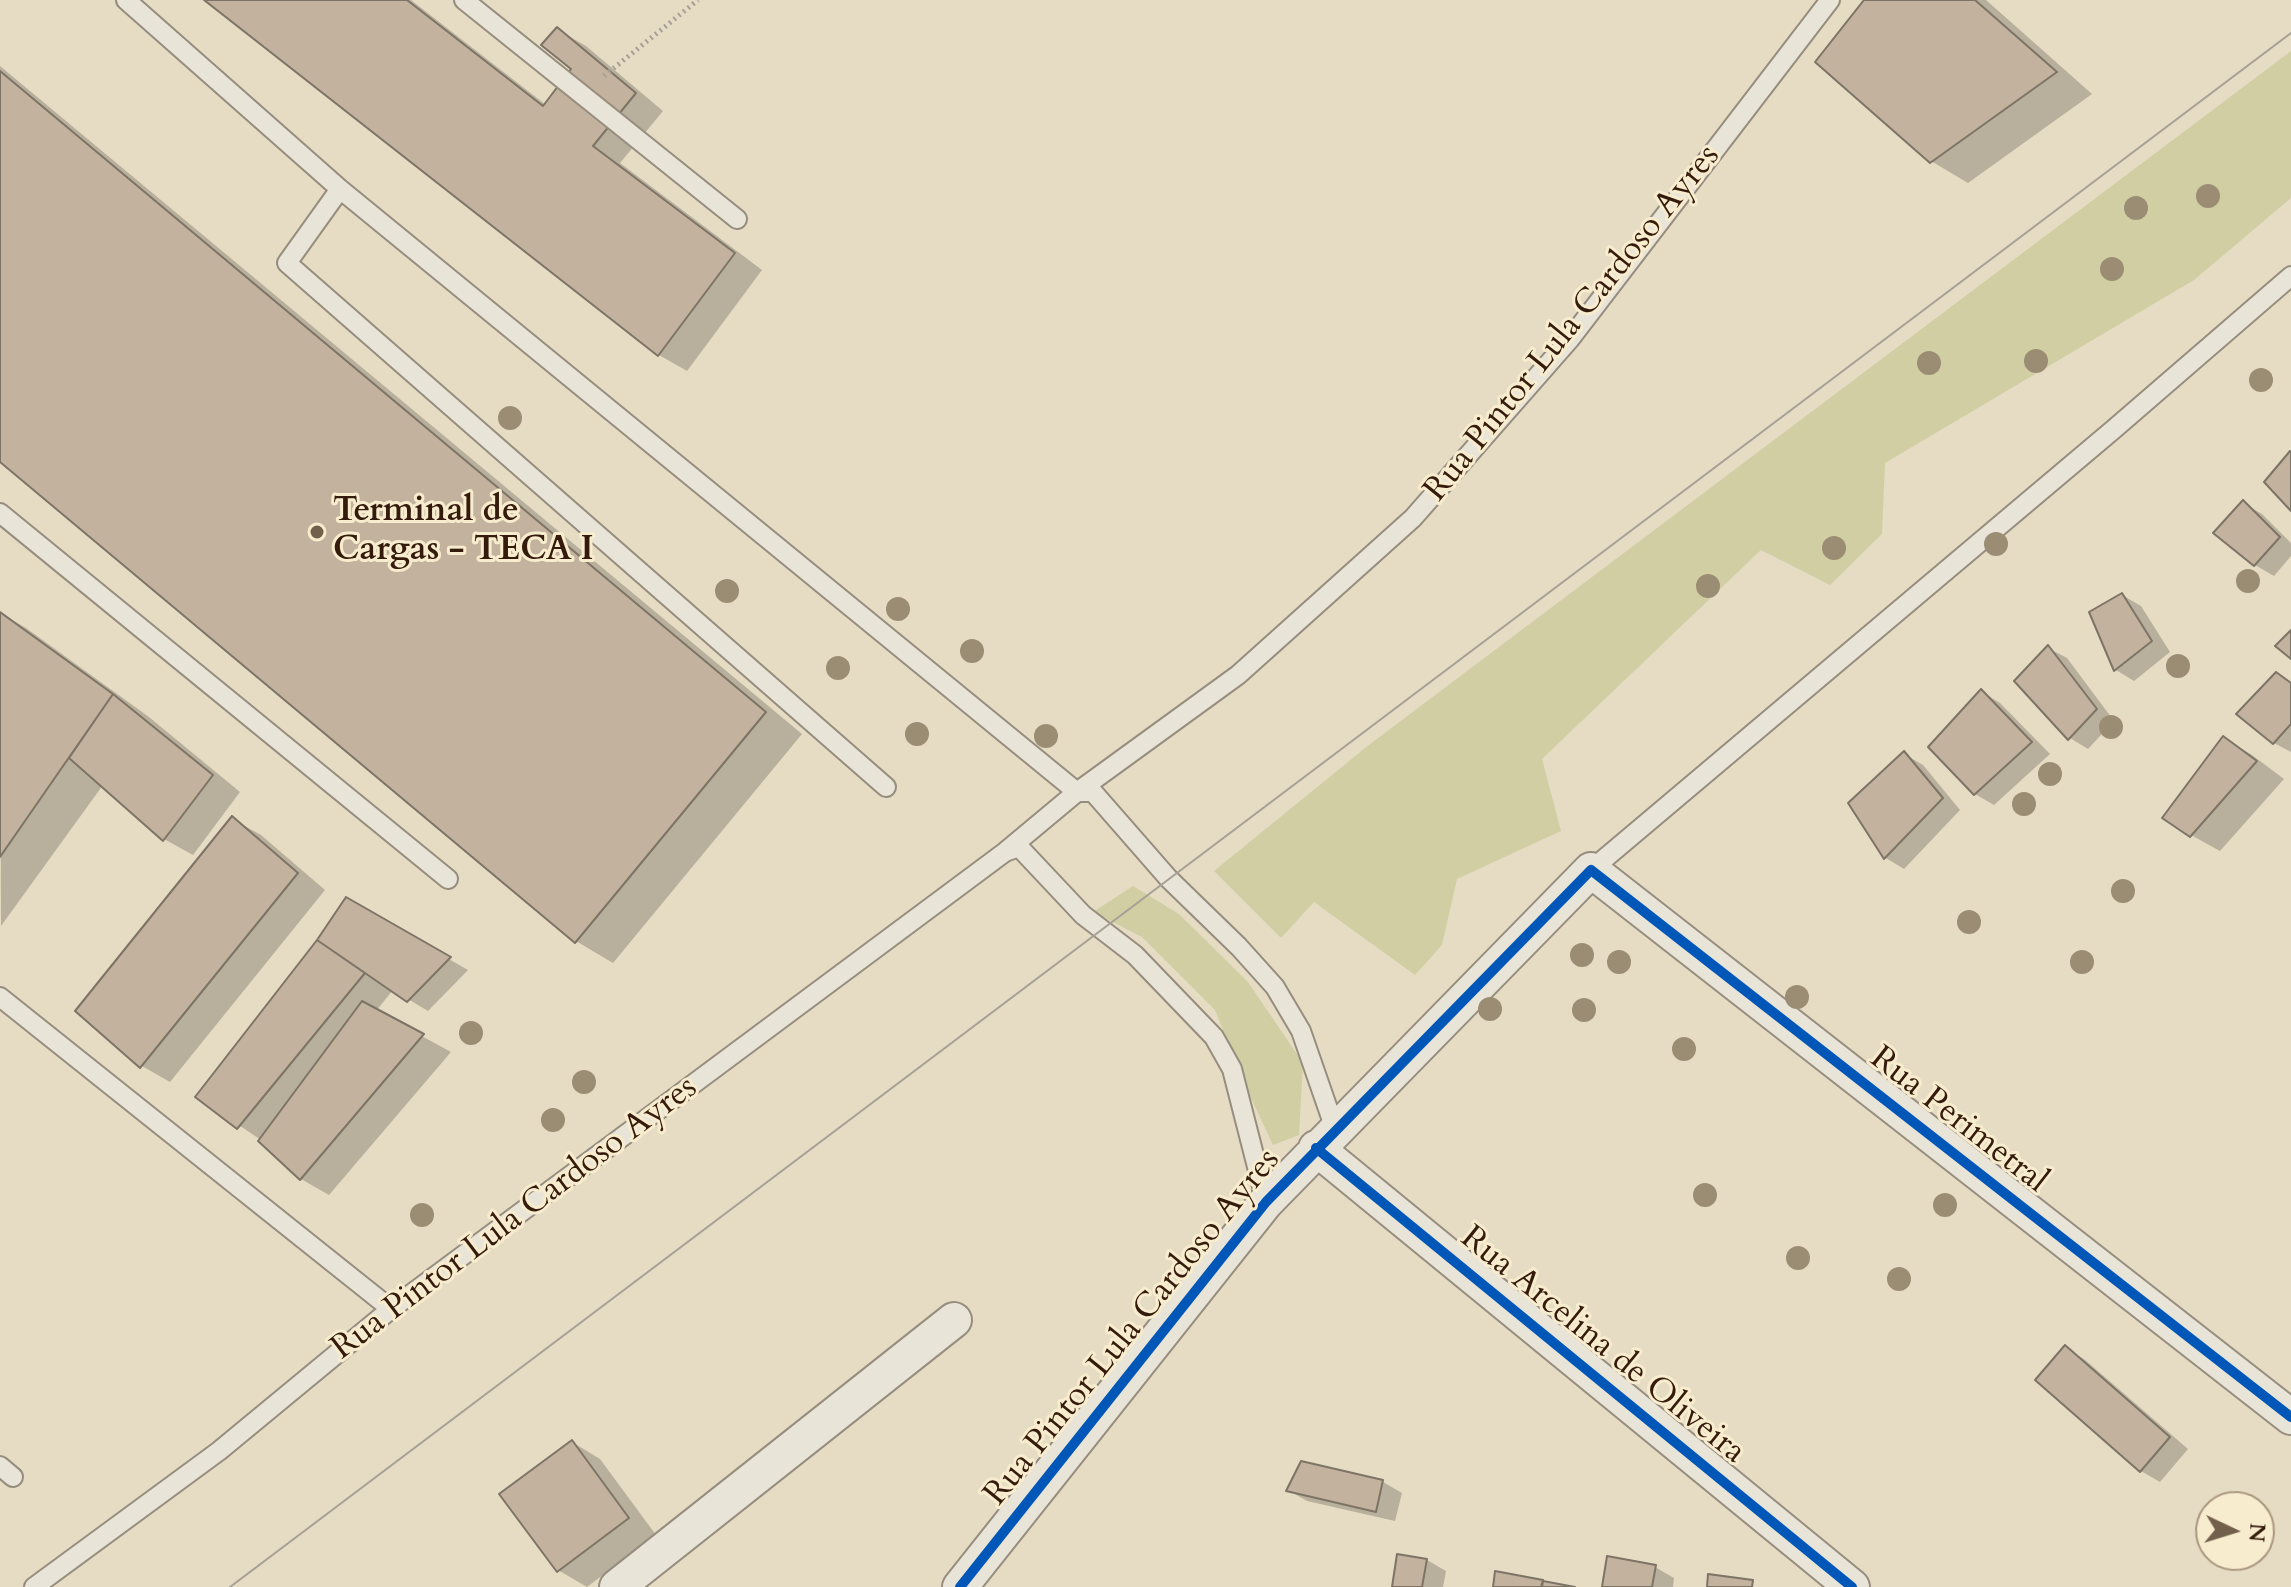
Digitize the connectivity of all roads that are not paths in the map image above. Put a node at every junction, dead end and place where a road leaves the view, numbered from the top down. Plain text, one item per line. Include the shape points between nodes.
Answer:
1 (126, 0) edge
2 (464, 0) edge
3 (1830, 0) edge
4 (340, 189) junction
5 (737, 219) dead end
6 (2291, 276) edge
7 (0, 513) edge
8 (886, 787) dead end
9 (1077, 792) junction
10 (1005, 852) junction
11 (1591, 870) junction
12 (448, 879) dead end
13 (0, 997) edge
14 (1325, 1139) junction
15 (1266, 1202) junction
16 (391, 1309) junction
17 (954, 1320) dead end
18 (2291, 1417) edge
19 (971, 1585) edge
20 (34, 1587) edge
21 (617, 1587) edge
22 (1852, 1587) edge

1 - 4 lane
2 - 5 lane
3 - 9 lane, Rua Pintor Lula Cardoso Ayres via 1570,339 1413,518 1238,675
4 - 8 lane via 287,263
4 - 9 lane
6 - 11 lane
7 - 12 lane
9 - 10 lane, Rua Pintor Lula Cardoso Ayres
9 - 14 lane via 1093,792 1275,987 1301,1031
10 - 15 lane via 1019,847 1083,915 1135,955 1214,1037 1232,1069
10 - 16 lane, Rua Pintor Lula Cardoso Ayres
11 - 14 street, Rua Pintor Lula Cardoso Ayres
11 - 18 street, Rua Perimetral
13 - 16 lane
14 - 15 street, Rua Pintor Lula Cardoso Ayres
14 - 22 street, Rua Arcelina de Oliveira
15 - 19 street, Rua Pintor Lula Cardoso Ayres
16 - 20 lane, Rua Pintor Lula Cardoso Ayres via 219,1451
17 - 21 street

